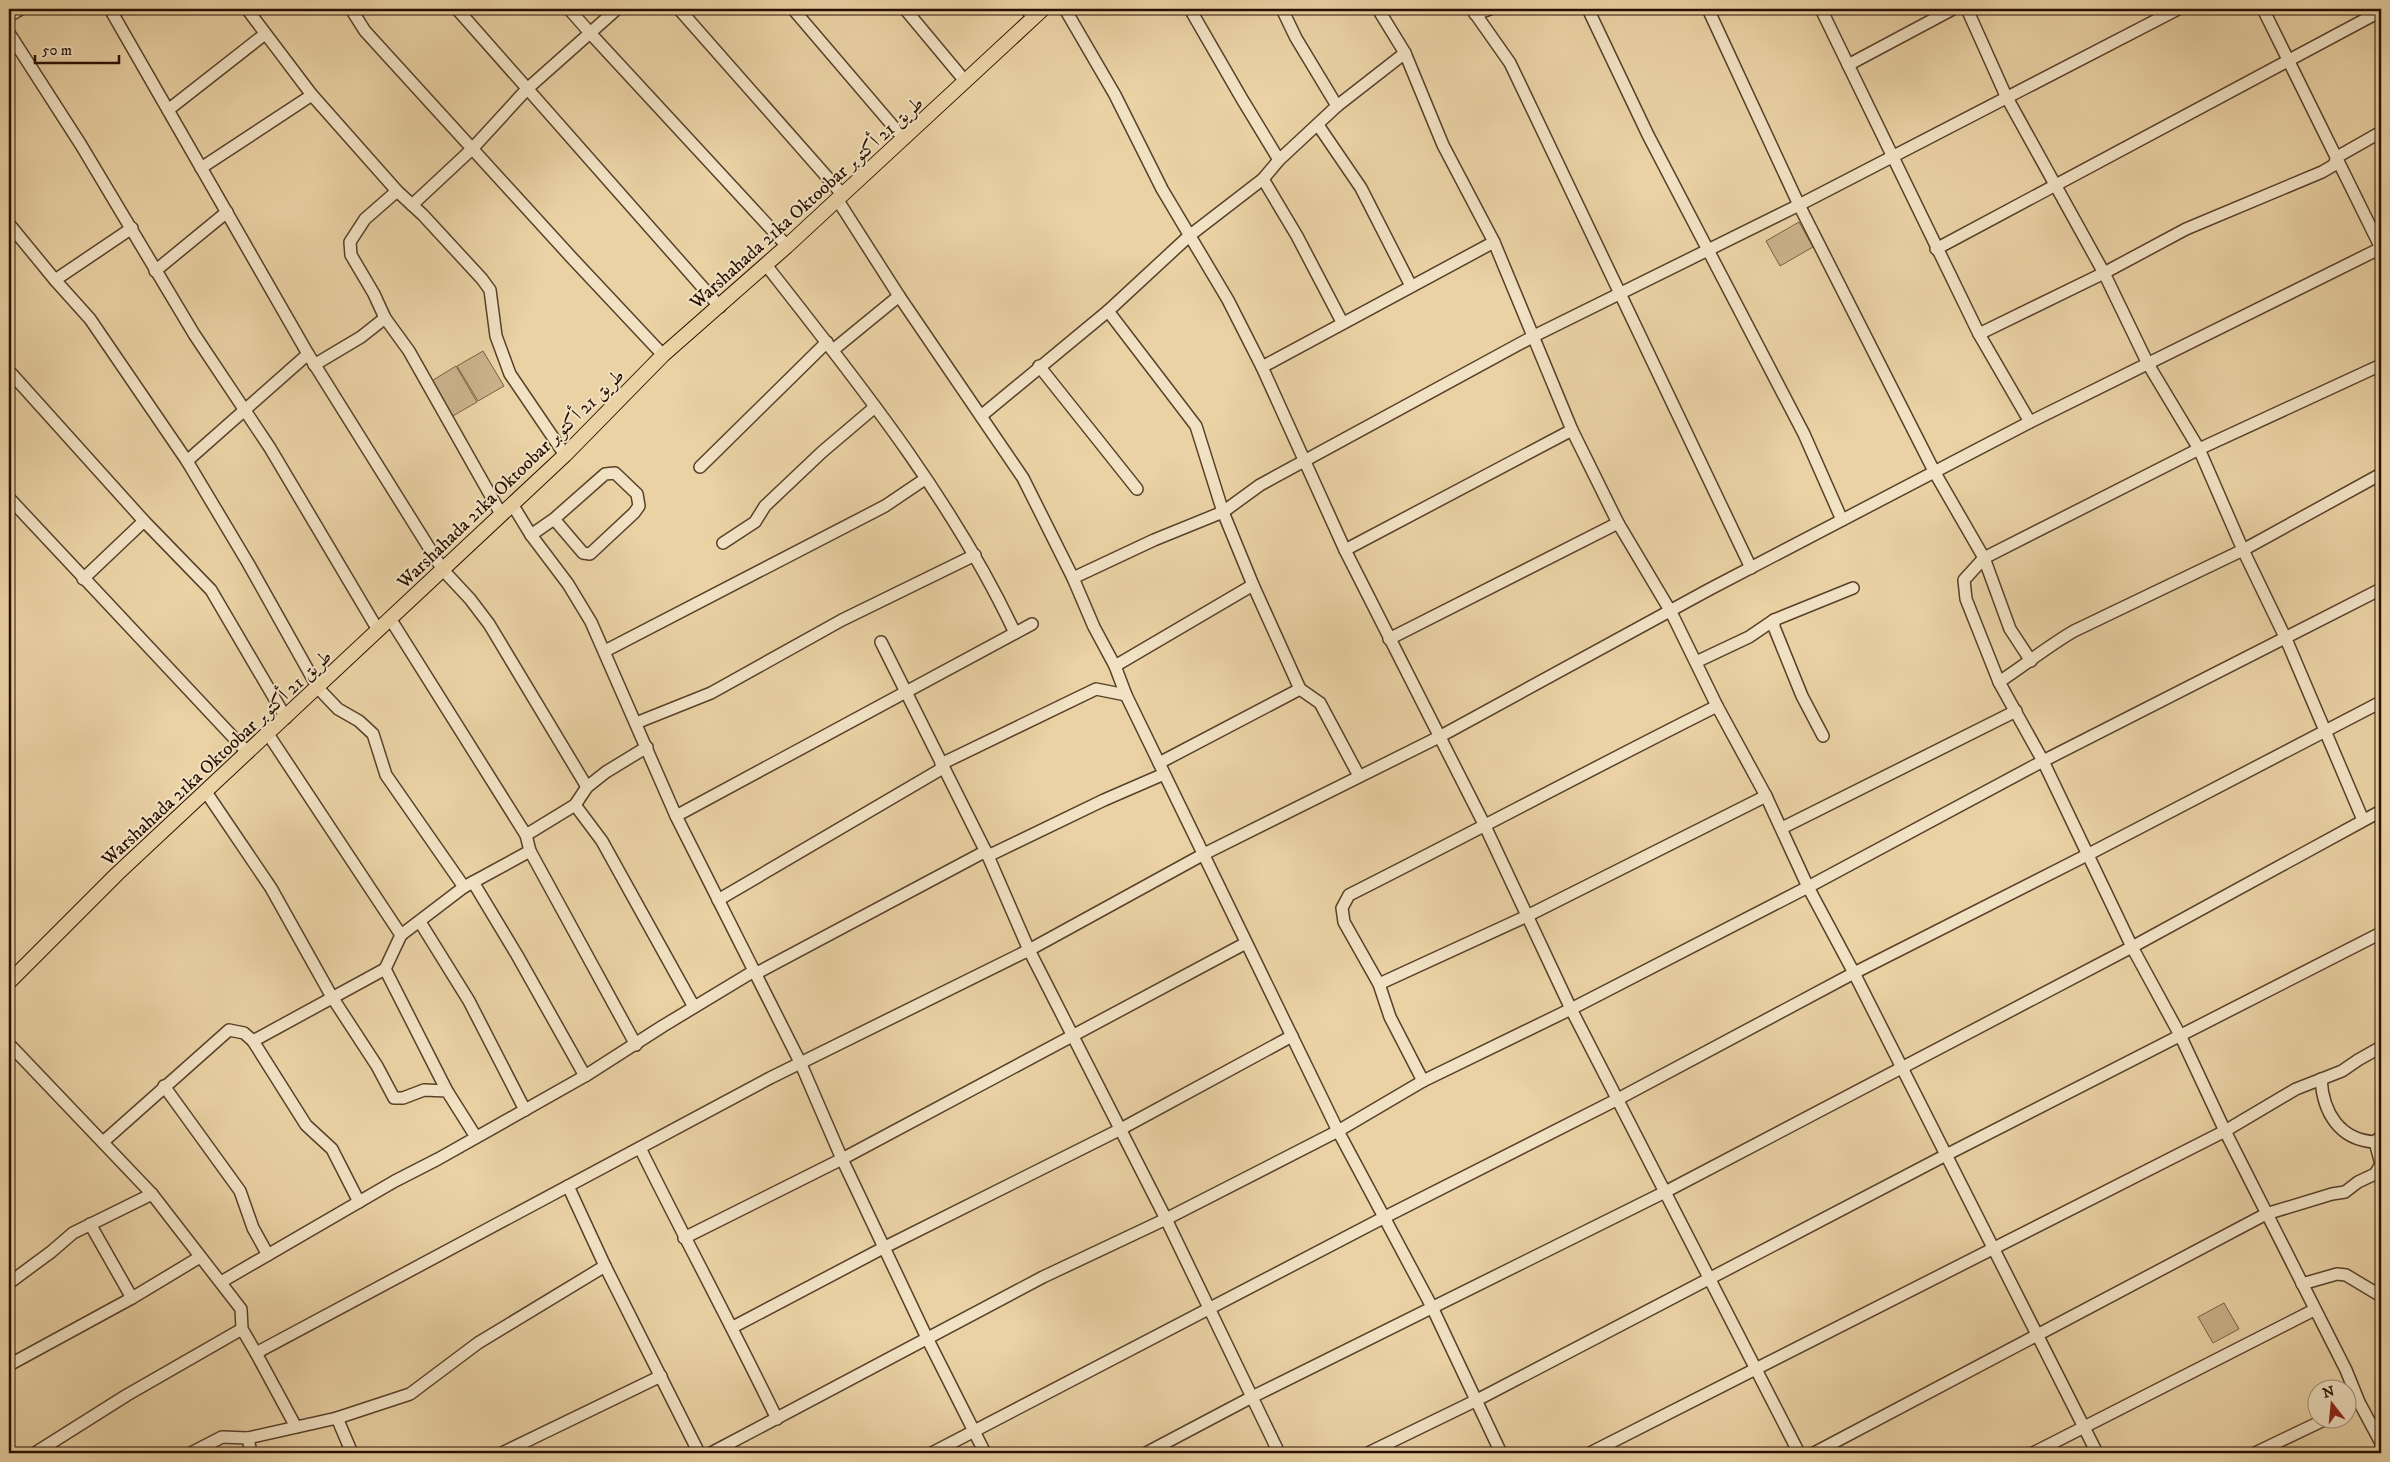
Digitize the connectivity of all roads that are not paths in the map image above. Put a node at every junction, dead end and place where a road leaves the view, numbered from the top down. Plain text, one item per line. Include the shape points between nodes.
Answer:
1 (21, 9) edge
2 (110, 9) edge
3 (247, 9) edge
4 (351, 9) edge
5 (457, 9) edge
6 (569, 9) edge
7 (617, 9) edge
8 (679, 9) edge
9 (793, 9) edge
10 (905, 9) edge
11 (1065, 9) edge
12 (1190, 9) edge
13 (1282, 9) edge
14 (1378, 9) edge
15 (1490, 9) edge
16 (1588, 9) edge
17 (1708, 9) edge
18 (1821, 9) edge
19 (1954, 9) edge
20 (1967, 9) edge
21 (2178, 9) edge
22 (2262, 9) edge
23 (1034, 11) edge
24 (1474, 11) edge
25 (2381, 11) edge
26 (9, 16) edge
27 (9, 33) edge
28 (265, 34) junction
29 (590, 34) junction
30 (1405, 53) junction
31 (2288, 61) junction
32 (1848, 65) junction
33 (965, 81) junction
34 (528, 89) junction
35 (312, 95) junction
36 (2006, 96) junction
37 (1337, 106) junction
38 (168, 110) junction
39 (1318, 125) junction
40 (2381, 132) edge
41 (904, 139) junction
42 (472, 149) junction
43 (1891, 156) junction
44 (2337, 157) junction
45 (1280, 160) junction
46 (201, 168) junction
47 (1263, 179) junction
48 (2055, 187) junction
49 (397, 191) junction
50 (839, 197) junction
51 (412, 205) junction
52 (1799, 205) junction
53 (227, 212) junction
54 (9, 224) edge
55 (132, 228) junction
56 (1189, 236) junction
57 (1494, 242) junction
58 (787, 246) junction
59 (1709, 249) junction
60 (1936, 250) junction
61 (766, 265) junction
62 (155, 270) junction
63 (2104, 273) junction
64 (55, 280) junction
65 (1412, 286) junction
66 (1619, 293) junction
67 (899, 296) junction
68 (720, 307) junction
69 (1108, 311) junction
70 (385, 318) junction
71 (1342, 322) junction
72 (1979, 334) junction
73 (1534, 336) junction
74 (830, 346) junction
75 (308, 354) junction
76 (663, 355) junction
77 (2148, 364) junction
78 (314, 365) junction
79 (2381, 365) edge
80 (1039, 366) junction
81 (1262, 367) junction
82 (9, 371) edge
83 (875, 406) junction
84 (244, 408) junction
85 (980, 416) junction
86 (2030, 422) junction
87 (1572, 430) junction
88 (2199, 449) junction
89 (565, 455) junction
90 (1304, 460) junction
91 (187, 461) junction
92 (700, 467) dead end
93 (1935, 473) junction
94 (2381, 474) edge
95 (925, 479) junction
96 (1137, 489) dead end
97 (9, 498) edge
98 (512, 504) junction
99 (1223, 512) junction
100 (501, 514) junction
101 (554, 519) junction
102 (1842, 520) junction
103 (144, 521) junction
104 (1618, 523) junction
105 (531, 535) junction
106 (723, 543) dead end
107 (1345, 550) junction
108 (2243, 550) junction
109 (975, 555) junction
110 (1984, 558) junction
111 (1751, 568) junction
112 (443, 570) junction
113 (1073, 578) junction
114 (82, 579) junction
115 (1253, 585) junction
116 (1852, 588) dead end
117 (2381, 589) edge
118 (1671, 612) junction
119 (391, 620) junction
120 (1774, 620) junction
121 (1032, 624) dead end
122 (378, 630) junction
123 (1016, 633) junction
124 (1389, 639) junction
125 (2286, 639) junction
126 (880, 642) dead end
127 (605, 651) junction
128 (2031, 661) junction
129 (1696, 662) junction
130 (1115, 666) junction
131 (1999, 682) junction
132 (318, 688) junction
133 (1300, 689) junction
134 (905, 691) junction
135 (1126, 695) junction
136 (2381, 702) edge
137 (1717, 706) junction
138 (2016, 711) junction
139 (286, 718) junction
140 (636, 723) junction
141 (2324, 732) junction
142 (268, 734) junction
143 (1823, 736) dead end
144 (1439, 737) junction
145 (647, 747) junction
146 (248, 754) junction
147 (2043, 761) junction
148 (1159, 762) junction
149 (942, 766) junction
150 (1164, 774) junction
151 (1360, 776) junction
152 (587, 787) junction
153 (206, 792) junction
154 (1766, 796) junction
155 (575, 805) junction
156 (2381, 811) edge
157 (676, 816) junction
158 (2363, 820) junction
159 (1485, 826) junction
160 (1782, 828) junction
161 (526, 835) junction
162 (530, 851) junction
163 (987, 853) junction
164 (1204, 854) junction
165 (2089, 854) junction
166 (468, 885) junction
167 (1808, 887) junction
168 (718, 900) junction
169 (1527, 916) junction
170 (420, 922) junction
171 (2381, 934) edge
172 (401, 935) junction
173 (1246, 944) junction
174 (2132, 947) junction
175 (1029, 950) junction
176 (385, 969) junction
177 (755, 972) junction
178 (1854, 973) junction
179 (9, 982) edge
180 (1379, 984) junction
181 (332, 997) junction
182 (694, 1007) junction
183 (1572, 1009) junction
184 (2180, 1035) junction
185 (1292, 1036) junction
186 (1074, 1037) junction
187 (253, 1041) junction
188 (9, 1044) edge
189 (636, 1044) junction
190 (2381, 1047) edge
191 (800, 1062) junction
192 (1901, 1067) junction
193 (585, 1076) junction
194 (2321, 1079) junction
195 (1423, 1082) junction
196 (164, 1086) junction
197 (447, 1091) junction
198 (1618, 1099) junction
199 (525, 1110) junction
200 (1119, 1130) junction
201 (1338, 1131) junction
202 (2225, 1131) junction
203 (476, 1137) junction
204 (2378, 1139) edge
205 (103, 1142) junction
206 (640, 1148) junction
207 (1946, 1155) junction
208 (842, 1159) junction
209 (568, 1186) junction
210 (1665, 1192) junction
211 (152, 1194) junction
212 (359, 1202) junction
213 (2266, 1214) junction
214 (1383, 1218) junction
215 (1166, 1219) junction
216 (90, 1224) junction
217 (684, 1238) junction
218 (885, 1247) junction
219 (1993, 1249) junction
220 (268, 1255) junction
221 (200, 1257) junction
222 (604, 1266) junction
223 (1708, 1280) junction
224 (221, 1282) junction
225 (9, 1283) edge
226 (2302, 1284) junction
227 (2381, 1296) edge
228 (132, 1298) junction
229 (1432, 1307) junction
230 (1210, 1309) junction
231 (2314, 1310) junction
232 (733, 1327) junction
233 (242, 1329) junction
234 (2037, 1337) junction
235 (927, 1338) junction
236 (256, 1353) junction
237 (9, 1365) edge
238 (1755, 1370) junction
239 (661, 1376) junction
240 (1252, 1397) junction
241 (1477, 1400) junction
242 (2359, 1402) joint
243 (337, 1418) junction
244 (777, 1419) junction
245 (296, 1426) junction
246 (2084, 1427) junction
247 (2308, 1428) edge
248 (973, 1431) junction
249 (248, 1438) junction
250 (2381, 1443) edge
251 (34, 1453) edge
252 (191, 1453) edge
253 (251, 1453) edge
254 (352, 1453) edge
255 (502, 1453) edge
256 (699, 1453) edge
257 (711, 1453) edge
258 (932, 1453) edge
259 (984, 1453) edge
260 (1146, 1453) edge
261 (1279, 1453) edge
262 (1368, 1453) edge
263 (1501, 1453) edge
264 (1590, 1453) edge
265 (1799, 1453) edge
266 (1814, 1453) edge
267 (2033, 1453) edge
268 (2097, 1453) edge
269 (2255, 1453) edge

1 - 26 street
2 - 38 street
3 - 28 street
4 - 42 street via 365,31
5 - 34 street
6 - 29 street
7 - 29 street
8 - 50 street
9 - 41 street
10 - 33 street
11 - 56 street
12 - 45 street
13 - 37 street
14 - 30 street
15 - 24 street
16 - 59 street via 1648,135
17 - 52 street
18 - 32 street
19 - 32 street
20 - 36 street
21 - 36 street
22 - 31 street
23 - 33 main road, Warshahada 21ka Oktoobar طريق 21 أكتوبر
24 - 66 street via 1510,63
25 - 31 street
27 - 55 street
28 - 35 street
28 - 38 street
29 - 34 street
29 - 58 street
30 - 37 street
30 - 57 street via 1443,145
31 - 44 street
31 - 48 street
32 - 43 street
33 - 41 main road, Warshahada 21ka Oktoobar طريق 21 أكتوبر
34 - 42 street
34 - 68 street
35 - 46 street
35 - 49 street
36 - 43 street
36 - 48 street
37 - 39 street
38 - 46 street
39 - 45 street
39 - 65 street via 1361,188
40 - 44 street
41 - 50 main road, Warshahada 21ka Oktoobar طريق 21 أكتوبر
42 - 51 street
42 - 76 street
43 - 52 street
43 - 60 street
44 - 63 street via 2334,165 2322,172 2186,229
44 - 77 street via 2381,248
45 - 47 street
46 - 53 street
47 - 56 street
47 - 71 street
48 - 60 street
48 - 63 street
49 - 51 street
49 - 70 street via 365,219 350,242 351,255
50 - 58 main road, Warshahada 21ka Oktoobar طريق 21 أكتوبر
50 - 67 street
51 - 89 street via 490,290 496,336 510,374
52 - 59 street
52 - 93 street
53 - 62 street
53 - 75 street
54 - 64 street
55 - 62 street
55 - 64 street
56 - 69 street
56 - 81 street via 1228,300
57 - 65 street
57 - 73 street
58 - 61 main road, Warshahada 21ka Oktoobar طريق 21 أكتوبر
59 - 66 street
59 - 102 street via 1804,434
60 - 72 street
61 - 68 main road, Warshahada 21ka Oktoobar طريق 21 أكتوبر
61 - 74 street
62 - 84 street
63 - 72 street
63 - 77 street
64 - 91 street via 90,319
65 - 71 street
66 - 73 street
66 - 111 street
67 - 74 street
67 - 85 street
68 - 76 main road, Warshahada 21ka Oktoobar طريق 21 أكتوبر
69 - 80 street
69 - 99 street via 1196,426
70 - 78 street via 361,338
70 - 100 street via 409,351
71 - 81 street
72 - 86 street
73 - 87 street
73 - 90 street
74 - 83 street
74 - 92 street
75 - 78 street
75 - 84 street
76 - 89 main road, Warshahada 21ka Oktoobar طريق 21 أكتوبر
77 - 86 street
77 - 88 street
78 - 112 street
79 - 88 street
80 - 85 street
80 - 96 street
81 - 90 street
82 - 103 street
83 - 95 street
83 - 106 street via 765,506 756,522
84 - 91 street
84 - 122 street
85 - 113 street via 1023,478
86 - 93 street
87 - 104 street
87 - 107 street
88 - 108 street
88 - 110 street
89 - 98 main road, Warshahada 21ka Oktoobar طريق 21 أكتوبر
90 - 99 street via 1260,485
90 - 107 street
91 - 132 street
93 - 102 street
93 - 110 street
94 - 108 street
95 - 109 street
95 - 127 street via 885,506
97 - 114 street
98 - 100 main road, Warshahada 21ka Oktoobar طريق 21 أكتوبر
98 - 105 street
99 - 113 street
99 - 115 street
100 - 112 main road, Warshahada 21ka Oktoobar طريق 21 أكتوبر
101 - 101 street via 605,474 615,473 637,494 639,506 634,513 590,554 584,553
101 - 105 street
102 - 111 street
103 - 114 street
103 - 139 street via 211,590
104 - 118 street
104 - 124 street
105 - 127 street via 568,584
107 - 124 street
108 - 125 street
108 - 128 street via 2074,631
109 - 123 street
109 - 140 street via 842,620 711,693
110 - 128 street via 2010,629
110 - 131 street via 1964,580 1964,590
111 - 118 street
112 - 119 main road, Warshahada 21ka Oktoobar طريق 21 أكتوبر
112 - 152 street via 489,624
113 - 130 street
114 - 146 street
115 - 130 street
115 - 133 street
116 - 120 street
117 - 125 street
118 - 129 street
118 - 144 street
119 - 122 main road, Warshahada 21ka Oktoobar طريق 21 أكتوبر
119 - 161 street
120 - 129 street via 1749,637
120 - 143 street via 1802,696
121 - 123 street
122 - 132 main road, Warshahada 21ka Oktoobar طريق 21 أكتوبر
123 - 134 street
124 - 144 street
125 - 141 street
125 - 147 street
126 - 134 street
127 - 140 street
128 - 131 street
129 - 137 street
130 - 135 street
131 - 138 street
132 - 139 main road, Warshahada 21ka Oktoobar طريق 21 أكتوبر
132 - 166 street via 338,709 373,734 386,776
133 - 148 street
133 - 151 street via 1320,703
134 - 149 street
134 - 157 street
135 - 148 street
135 - 149 street via 1096,690
136 - 141 street
137 - 154 street
137 - 159 street
138 - 147 street
138 - 160 street
139 - 142 main road, Warshahada 21ka Oktoobar طريق 21 أكتوبر
140 - 145 street
141 - 158 street
141 - 165 street
142 - 146 main road, Warshahada 21ka Oktoobar طريق 21 أكتوبر
142 - 172 street
144 - 151 street
144 - 159 street
145 - 152 street
145 - 157 street
146 - 153 main road, Warshahada 21ka Oktoobar طريق 21 أكتوبر
147 - 165 street
147 - 167 street
148 - 150 street
149 - 163 street
149 - 168 street
150 - 163 street
150 - 164 street
151 - 164 street
152 - 155 street
153 - 179 main road, Warshahada 21ka Oktoobar طريق 21 أكتوبر via 117,874
153 - 181 street via 270,888
154 - 160 street
154 - 169 street
155 - 161 street
155 - 182 street via 602,841
156 - 158 street
157 - 168 street
158 - 174 street
159 - 169 street
159 - 180 street via 1349,895 1342,908 1344,922
160 - 167 street
161 - 162 street
162 - 166 street
162 - 189 street
163 - 175 street
163 - 177 street
164 - 173 street
164 - 175 street
165 - 174 street
165 - 178 street
166 - 170 street
166 - 193 street via 517,955
167 - 178 street
167 - 183 street
168 - 177 street
169 - 180 street
169 - 183 street
170 - 172 street
170 - 199 street via 469,1001
171 - 184 street
172 - 176 street
173 - 185 street
173 - 186 street
174 - 184 street
174 - 192 street
175 - 186 street
175 - 191 street
176 - 181 street
176 - 197 street
177 - 182 street
177 - 191 street
178 - 192 street
178 - 198 street
180 - 195 street via 1390,1017
181 - 187 street
181 - 197 street via 394,1098 424,1090
182 - 189 street
183 - 195 street
183 - 198 street
184 - 202 street
184 - 207 street
185 - 200 street
185 - 201 street
186 - 200 street
186 - 208 street
187 - 196 street via 244,1033 229,1030
187 - 212 street via 306,1125 332,1149
188 - 205 street
189 - 193 street
190 - 194 street via 2342,1071
191 - 206 street
191 - 208 street
192 - 207 street
192 - 210 street
193 - 199 street
194 - 202 street via 2296,1089
194 - 204 street via 2322,1093 2334,1123 2343,1132 2364,1141
195 - 201 street
196 - 205 street
196 - 220 street via 240,1191 253,1228
197 - 203 street
198 - 210 street
198 - 214 street
199 - 203 street
200 - 215 street
200 - 218 street
201 - 214 street
201 - 215 street
202 - 213 street
202 - 219 street
203 - 212 street
204 - 213 street via 2380,1164 2375,1174 2344,1192
205 - 211 street
206 - 209 street
206 - 217 street
207 - 219 street
207 - 223 street
208 - 217 street
208 - 218 street
209 - 222 street
209 - 236 street
210 - 223 street
210 - 229 street
211 - 216 street
211 - 221 street
212 - 220 street
213 - 226 street
213 - 234 street
214 - 229 street
214 - 230 street
215 - 230 street
215 - 235 street via 1043,1277
216 - 225 street via 73,1233
216 - 228 street
217 - 232 street
218 - 232 street
218 - 235 street
219 - 234 street
219 - 238 street
220 - 224 street
221 - 224 street
221 - 228 street
222 - 239 street
222 - 243 street via 478,1343 410,1394
223 - 238 street
223 - 241 street
224 - 233 street via 242,1308
226 - 227 street via 2338,1274 2346,1275
226 - 231 street
228 - 237 street
229 - 240 street
229 - 241 street
230 - 240 street
230 - 248 street
231 - 242 street
231 - 246 street
232 - 244 street
233 - 236 street
233 - 251 street via 126,1395
234 - 246 street
234 - 266 street
235 - 244 street
235 - 248 street
236 - 245 street
238 - 264 street
238 - 265 street
239 - 255 street
239 - 256 street
240 - 260 street
240 - 261 street
241 - 262 street
241 - 263 street
242 - 250 street
243 - 245 street
243 - 254 street
244 - 257 street
245 - 249 street
246 - 267 street
246 - 268 street
247 - 269 street
248 - 258 street
248 - 259 street
249 - 252 street via 222,1437
249 - 253 street

